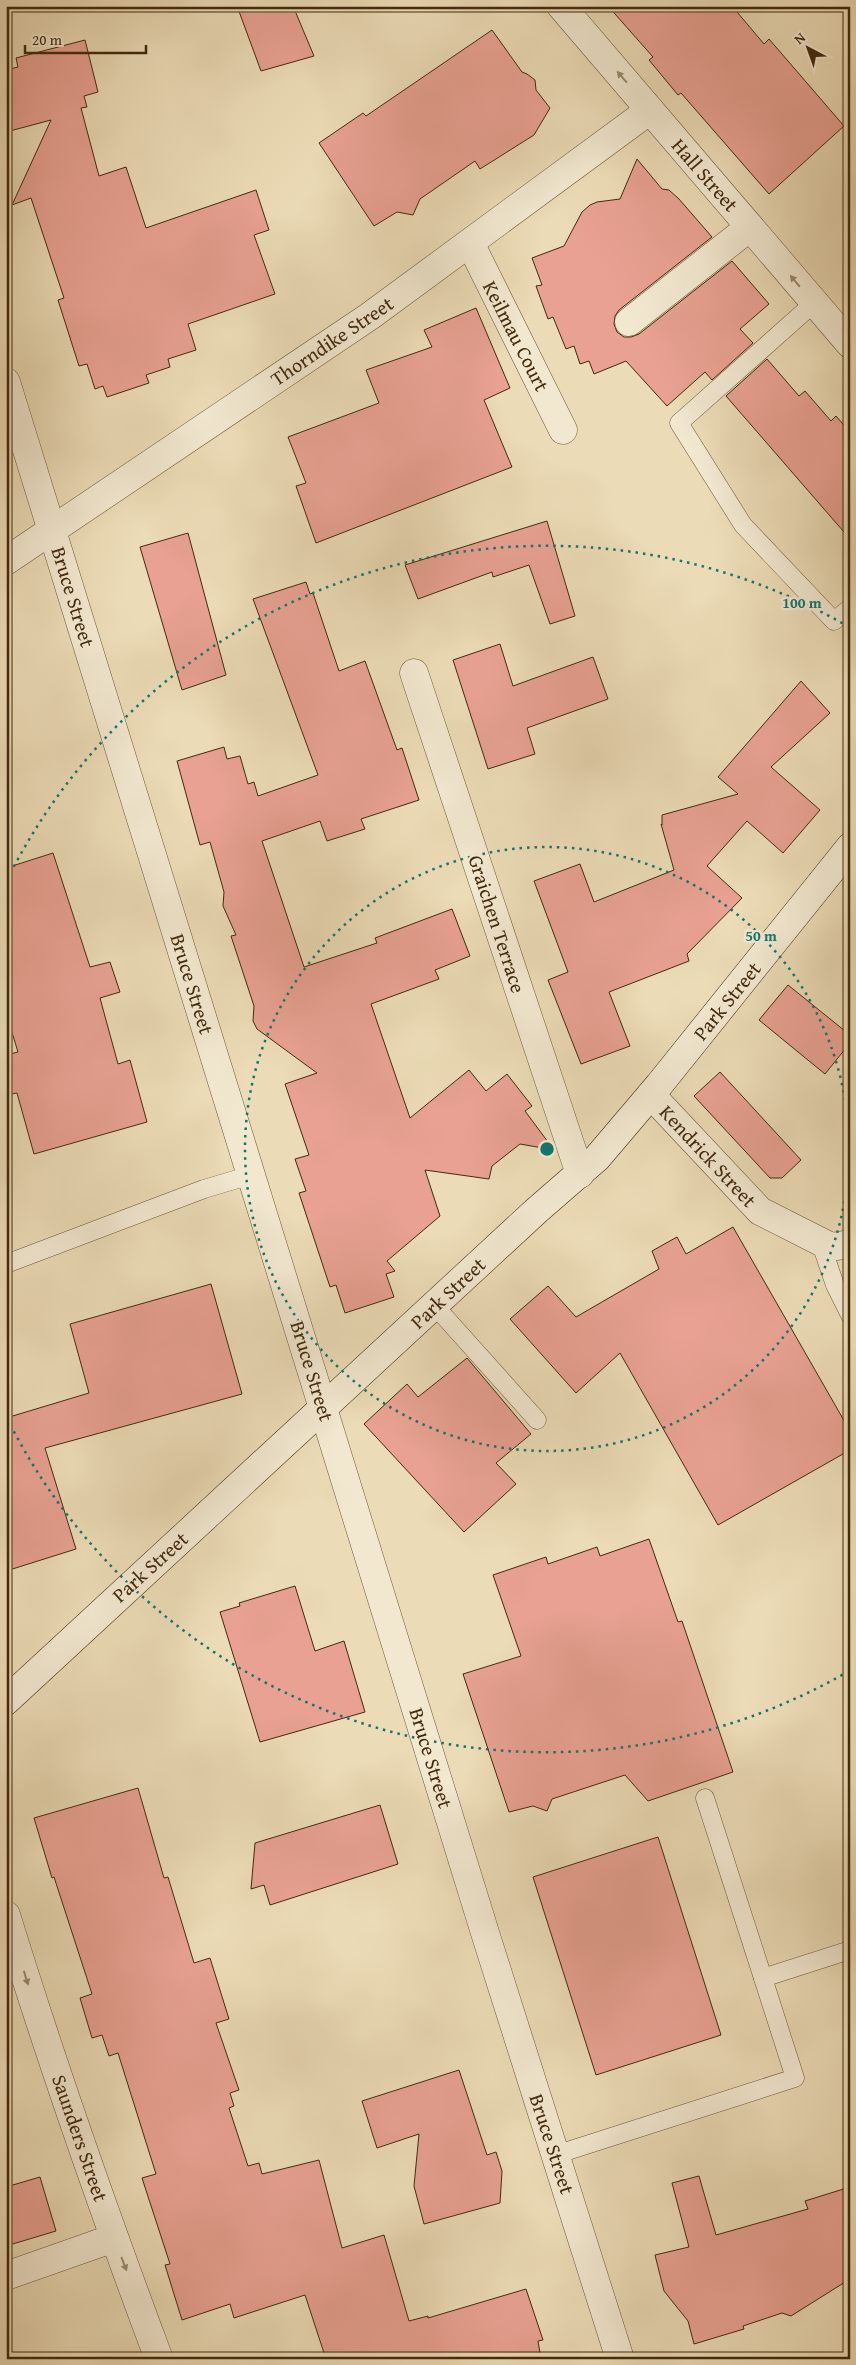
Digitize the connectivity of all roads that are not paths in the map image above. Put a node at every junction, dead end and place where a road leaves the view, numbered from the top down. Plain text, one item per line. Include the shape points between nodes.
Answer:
1 (560, 6) edge
2 (650, 110) junction
3 (750, 227) junction
4 (470, 243) junction
5 (814, 303) junction
6 (629, 322) dead end
7 (850, 344) edge
8 (6, 382) edge
9 (563, 430) dead end
10 (52, 529) junction
11 (6, 560) edge
12 (850, 608) edge
13 (414, 674) dead end
14 (850, 847) edge
15 (651, 1095) junction
16 (580, 1174) junction
17 (251, 1175) junction
18 (820, 1241) junction
19 (850, 1244) edge
20 (6, 1264) edge
21 (434, 1306) junction
22 (850, 1315) edge
23 (323, 1408) junction
24 (537, 1420) dead end
25 (6, 1701) edge
26 (705, 1798) dead end
27 (6, 1914) edge
28 (850, 1950) edge
29 (763, 1978) junction
30 (556, 2155) junction
31 (114, 2238) junction
32 (6, 2276) edge
33 (159, 2359) edge
34 (620, 2359) edge

2 -> 1 street, Hall Street
2 - 3 street, Hall Street
2 - 4 street, Thorndike Street
5 -> 3 street, Hall Street
3 - 6 street
4 - 9 street, Keilmau Court
4 - 10 street, Thorndike Street via 370,316
5 - 7 street, Hall Street
5 - 12 lane via 679,423 743,525 834,621
8 - 10 street, Bruce Street
10 - 11 street, Thorndike Street
10 - 17 street, Bruce Street
13 - 16 street, Graichen Terrace
14 - 15 street, Park Street
15 - 16 street, Park Street
15 - 18 street, Kendrick Street via 760,1211
16 - 21 street, Park Street
17 - 20 lane via 204,1189
17 - 23 street, Bruce Street
18 - 19 street, Kendrick Street via 831,1247
18 - 22 lane
21 - 23 street, Park Street
21 - 24 lane
23 - 25 street, Park Street
23 - 30 street, Bruce Street
26 - 29 lane
27 -> 31 street, Saunders Street
28 - 29 lane
29 - 30 lane via 795,2078
30 - 34 street, Bruce Street
31 - 32 street
31 -> 33 street, Saunders Street

